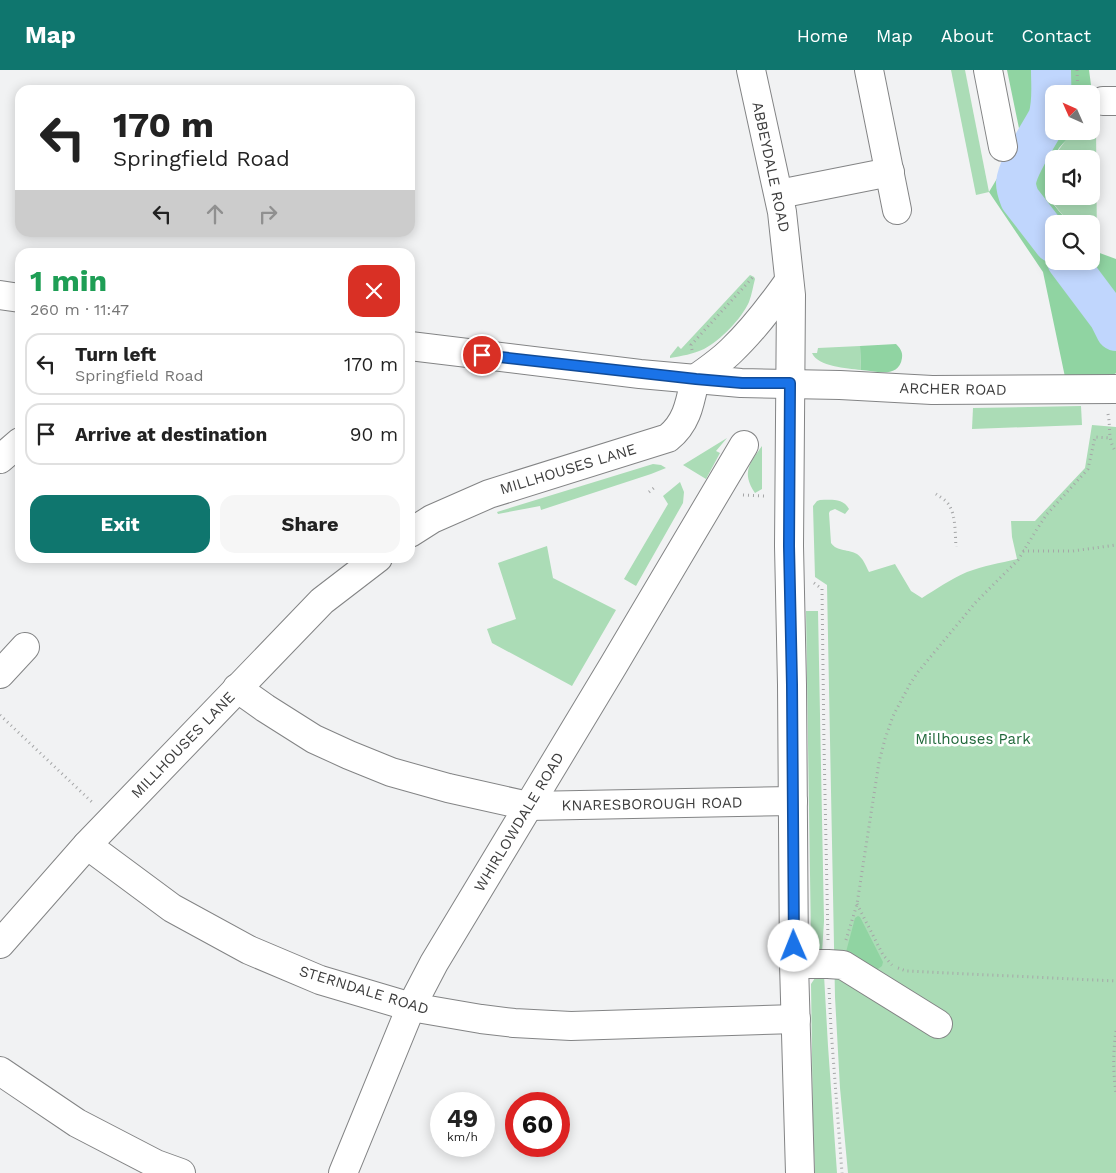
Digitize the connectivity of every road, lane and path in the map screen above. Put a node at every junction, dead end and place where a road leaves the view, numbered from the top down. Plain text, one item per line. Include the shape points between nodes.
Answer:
1 (751, 70) edge
2 (869, 70) edge
3 (988, 70) edge
4 (1077, 70) edge
5 (1089, 85) edge
6 (1003, 147) dead end
7 (890, 172) junction
8 (779, 194) junction
9 (897, 210) dead end
10 (753, 277) dead end
11 (789, 281) junction
12 (0, 296) edge
13 (15, 298) edge
14 (415, 346) edge
15 (694, 366) junction
16 (790, 383) junction
17 (1116, 389) edge
18 (1109, 428) dead end
19 (1110, 438) junction
20 (744, 445) dead end
21 (15, 446) edge
22 (1116, 452) edge
23 (0, 459) edge
24 (655, 487) dead end
25 (648, 492) dead end
26 (936, 494) dead end
27 (415, 530) edge
28 (1116, 545) edge
29 (956, 547) dead end
30 (1023, 551) junction
31 (365, 563) edge
32 (812, 581) dead end
33 (25, 647) dead end
34 (0, 674) edge
35 (237, 688) junction
36 (0, 715) edge
37 (793, 801) junction
38 (528, 806) junction
39 (111, 820) junction
40 (87, 844) junction
41 (857, 904) junction
42 (0, 944) edge
43 (794, 964) junction
44 (834, 964) junction
45 (1116, 981) edge
46 (411, 1007) junction
47 (796, 1020) junction
48 (938, 1024) dead end
49 (1116, 1031) edge
50 (0, 1071) edge
51 (1116, 1094) edge
52 (182, 1173) edge
53 (343, 1173) edge
54 (800, 1173) edge
55 (842, 1173) edge

1 - 8 street, ABBEYDALE ROAD
2 - 7 street
3 - 6 street
4 - 5 path
7 - 8 street
7 - 9 street
8 - 11 street, ABBEYDALE ROAD
10 - 15 path via 692,345
11 - 15 street via 750,332 731,351
11 - 16 street, ABBEYDALE ROAD
12 - 13 street
14 - 15 street, ARCHER ROAD
15 - 16 street, ARCHER ROAD via 742,383
15 - 27 street, MILLHOUSES LANE via 685,417 668,438 489,494
16 - 17 street, ARCHER ROAD via 932,390
16 - 37 street, ABBEYDALE ROAD
18 - 19 path
19 - 22 path
19 - 30 path via 1094,437 1088,469 1047,514
20 - 38 street, WHIRLOWDALE ROAD via 731,489
21 - 23 street
24 - 25 path
26 - 29 path via 950,507
28 - 30 path via 1073,551
30 - 41 path via 918,672 893,716 879,762
31 - 35 street, MILLHOUSES LANE via 322,601
32 - 44 path via 822,589 824,745
33 - 34 street
35 - 38 street, KNARESBOROUGH ROAD via 314,739 349,755 391,772
35 - 39 street, MILLHOUSES LANE
36 - 39 path
37 - 38 street, KNARESBOROUGH ROAD
37 - 43 street, ABBEYDALE ROAD
38 - 46 street, WHIRLOWDALE ROAD
39 - 40 street, MILLHOUSES LANE
40 - 42 street, MILLHOUSES LANE
40 - 46 street, STERNDALE ROAD via 172,908 250,950 320,980
41 - 44 path
41 - 45 path via 883,955 892,965 906,971
43 - 44 street
43 - 47 street, ABBEYDALE ROAD
44 - 48 street via 848,967
44 - 55 path via 831,1029
46 - 47 street, STERNDALE ROAD via 514,1023 571,1026
46 - 53 street, WHIRLOWDALE ROAD
47 - 54 street, ABBEYDALE ROAD
49 - 51 path
50 - 52 street via 77,1122 156,1164

